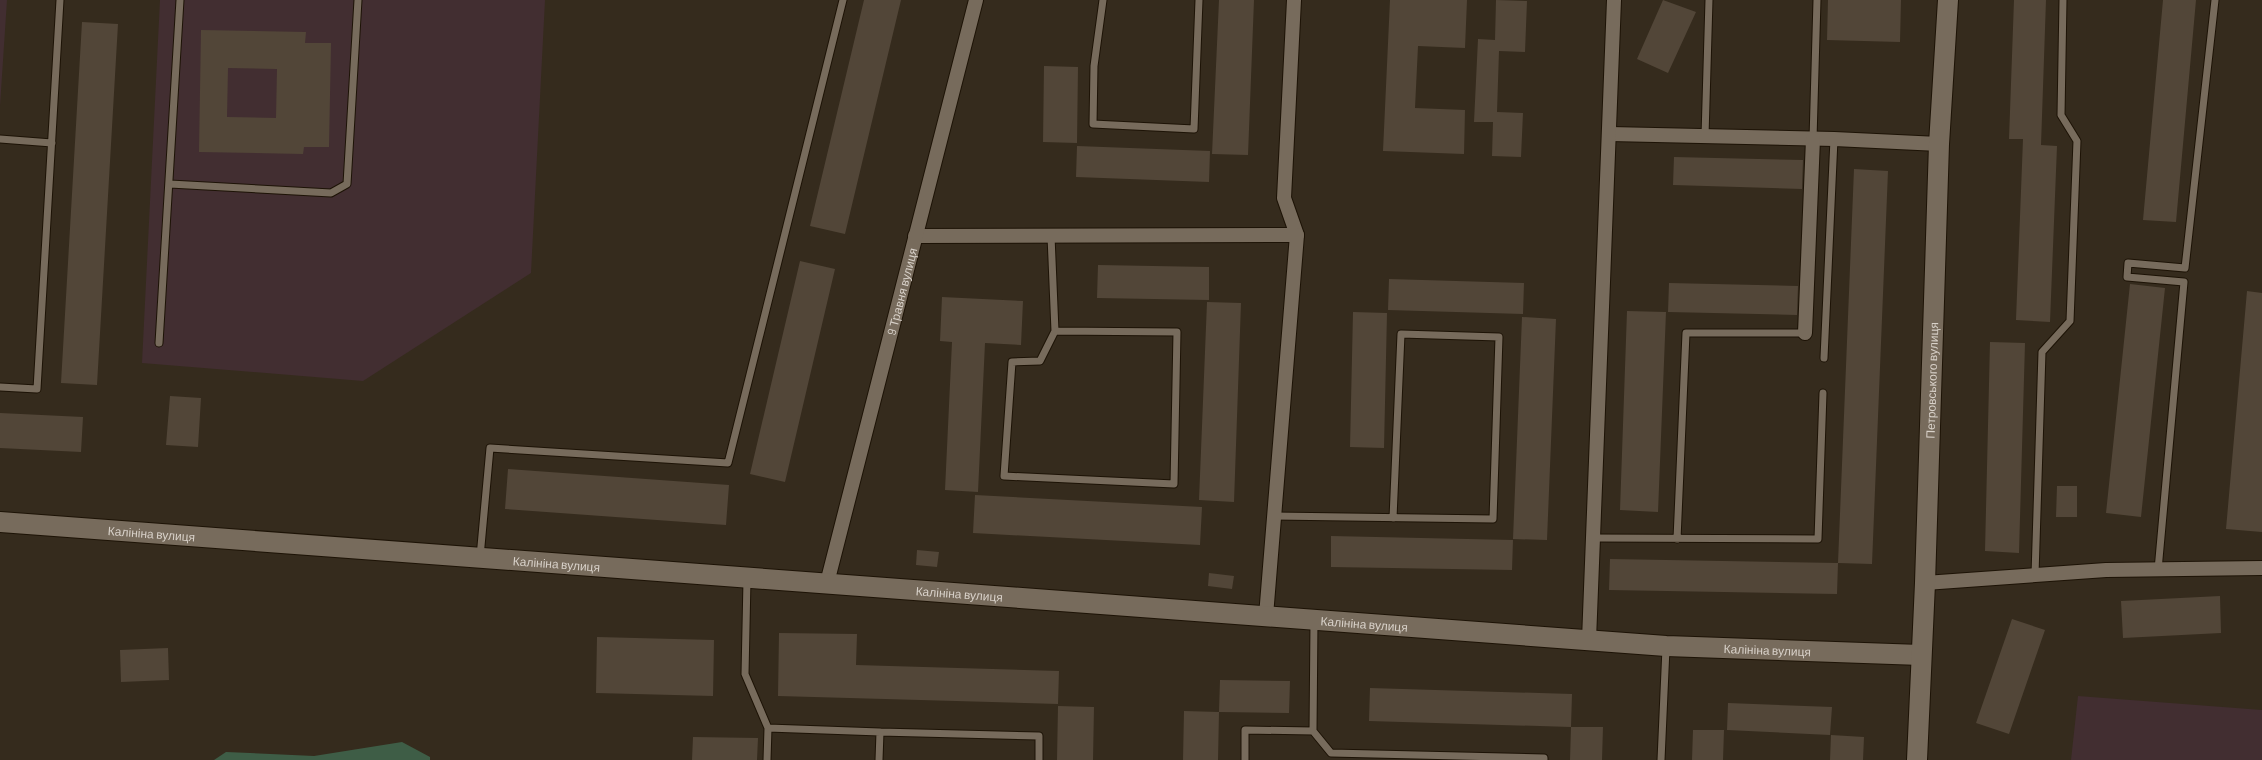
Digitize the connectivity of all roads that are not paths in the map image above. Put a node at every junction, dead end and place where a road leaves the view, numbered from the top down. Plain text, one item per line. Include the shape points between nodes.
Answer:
1 (60, 0) edge
2 (180, 0) edge
3 (358, 0) edge
4 (842, 0) edge
5 (976, 0) edge
6 (1103, 0) edge
7 (1199, 0) edge
8 (1294, 0) edge
9 (1614, 0) edge
10 (1709, 0) edge
11 (1817, 0) edge
12 (1948, 0) edge
13 (2063, 0) edge
14 (2216, 0) edge
15 (1610, 134) junction
16 (1705, 136) junction
17 (1813, 138) junction
18 (0, 139) edge
19 (1834, 139) junction
20 (52, 143) junction
21 (1938, 144) junction
22 (170, 184) junction
23 (1296, 235) junction
24 (915, 236) junction
25 (1051, 236) junction
26 (1055, 331) junction
27 (1805, 333) joint
28 (160, 343) dead end
29 (1824, 358) dead end
30 (0, 387) edge
31 (1823, 393) dead end
32 (1274, 516) junction
33 (1393, 518) junction
34 (0, 522) edge
35 (1594, 538) junction
36 (1677, 539) junction
37 (480, 557) junction
38 (2262, 568) edge
39 (2158, 570) junction
40 (2035, 576) junction
41 (747, 577) junction
42 (827, 583) junction
43 (1925, 583) junction
44 (1266, 616) junction
45 (1314, 619) junction
46 (1589, 640) junction
47 (1666, 646) junction
48 (1921, 655) junction
49 (768, 728) junction
50 (1313, 731) junction
51 (880, 732) junction
52 (767, 760) edge
53 (879, 760) edge
54 (1039, 760) edge
55 (1245, 760) edge
56 (1544, 760) edge
57 (1661, 760) edge
58 (1916, 760) edge

1 - 20 lane
2 - 22 lane
3 - 22 lane via 347,184 332,192
4 - 37 lane via 728,463 490,448
5 - 24 street, 9 Травня вулиця
6 - 7 lane via 1094,66 1093,124 1194,129
8 - 23 street via 1284,198
9 - 15 street
10 - 16 lane
11 - 17 lane
12 - 21 street, Петровського вулиця
13 - 40 lane via 2061,115 2077,141 2070,321 2042,352
14 - 39 lane via 2185,268 2128,263 2127,277 2184,282
15 - 16 street
15 - 35 street
16 - 17 street
17 - 19 street
17 - 27 street
18 - 20 lane
19 - 21 street
19 - 29 lane
20 - 30 lane via 37,389
21 - 43 street, Петровського вулиця
22 - 28 lane
23 - 25 street
23 - 32 street
24 - 25 street
24 - 42 street, 9 Травня вулиця
25 - 26 lane
26 - 26 lane via 1177,332 1174,484 1004,476 1012,362 1040,361
27 - 36 lane via 1686,333
31 - 36 lane via 1818,539
32 - 33 lane
32 - 44 street
33 - 33 lane via 1493,519 1499,337 1401,334
34 - 37 street, Калініна вулиця
35 - 36 lane
35 - 46 street
37 - 41 street, Калініна вулиця
38 - 39 street
39 - 40 street via 2106,570
40 - 43 street
41 - 42 street, Калініна вулиця
41 - 49 lane via 746,674
42 - 44 street, Калініна вулиця
43 - 48 street, Петровського вулиця
44 - 45 street, Калініна вулиця
45 - 46 street, Калініна вулиця
45 - 50 lane
46 - 47 street, Калініна вулиця
47 - 48 street, Калініна вулиця
47 - 57 lane
48 - 58 street, Петровського вулиця
49 - 51 lane
49 - 52 lane
50 - 55 lane via 1245,730
50 - 56 lane via 1331,753
51 - 53 lane
51 - 54 lane via 1039,736

